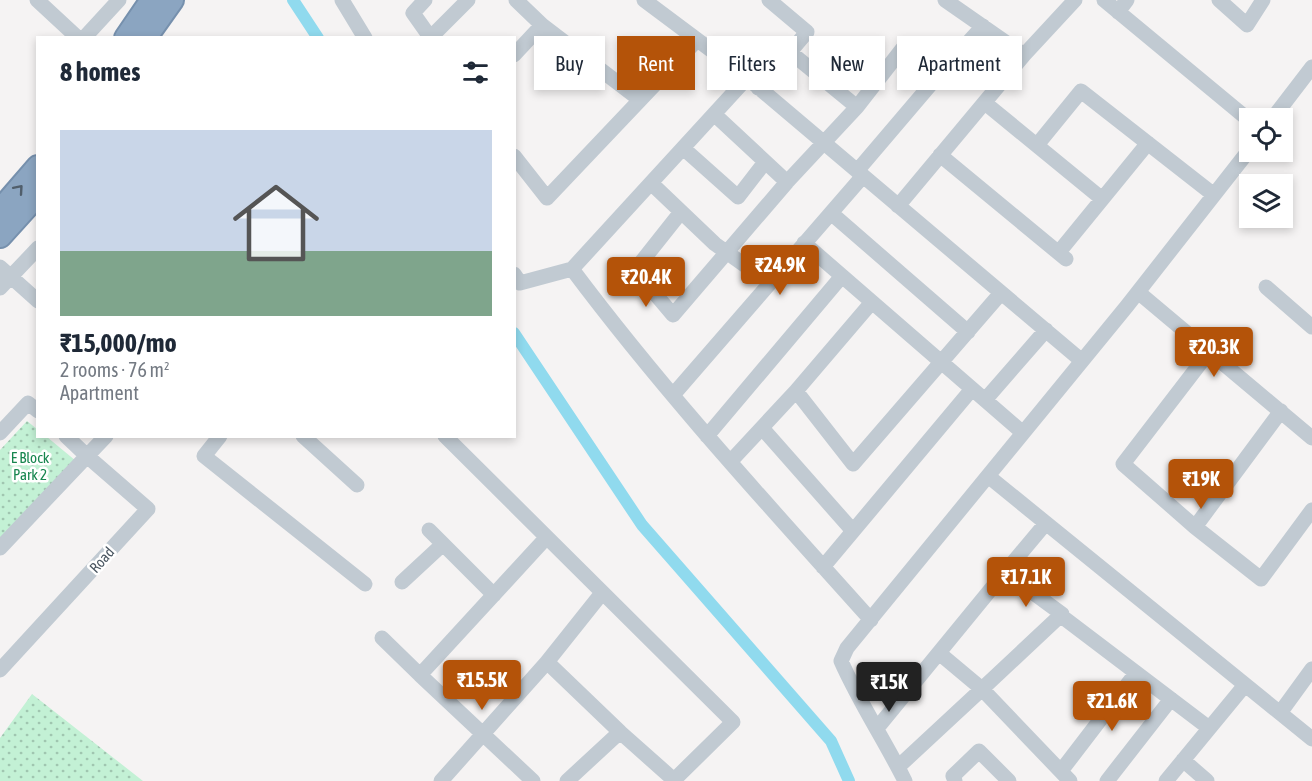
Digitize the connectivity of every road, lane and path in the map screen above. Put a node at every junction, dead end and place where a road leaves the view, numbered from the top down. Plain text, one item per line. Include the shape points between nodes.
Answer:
1 (37, 0) edge
2 (119, 0) edge
3 (152, 0) edge
4 (172, 0) edge
5 (342, 0) edge
6 (425, 0) edge
7 (516, 0) edge
8 (769, 0) edge
9 (945, 0) edge
10 (1075, 0) edge
11 (1104, 0) edge
12 (1219, 0) edge
13 (1263, 0) edge
14 (462, 2) edge
15 (652, 2) edge
16 (1122, 6) edge
17 (542, 25) junction
18 (983, 26) junction
19 (76, 36) edge
20 (86, 36) edge
21 (127, 36) edge
22 (146, 36) edge
23 (364, 36) edge
24 (429, 36) edge
25 (431, 36) edge
26 (974, 36) edge
27 (697, 40) junction
28 (797, 44) edge
29 (707, 48) edge
30 (516, 53) edge
31 (1024, 55) junction
32 (897, 56) edge
33 (797, 58) edge
34 (1312, 67) edge
35 (744, 90) edge
36 (761, 90) edge
37 (927, 90) edge
38 (639, 99) junction
39 (984, 103) junction
40 (857, 107) junction
41 (1281, 108) edge
42 (1239, 111) edge
43 (714, 114) junction
44 (824, 143) junction
45 (1148, 143) junction
46 (1037, 146) junction
47 (683, 148) junction
48 (940, 155) junction
49 (516, 159) edge
50 (765, 162) junction
51 (1239, 162) edge
52 (36, 169) edge
53 (860, 173) junction
54 (787, 182) junction
55 (651, 183) junction
56 (1214, 195) junction
57 (36, 196) edge
58 (1101, 198) junction
59 (898, 206) junction
60 (0, 211) edge
61 (681, 212) junction
62 (831, 213) junction
63 (0, 236) edge
64 (804, 243) junction
65 (36, 250) edge
66 (728, 254) junction
67 (572, 269) junction
68 (842, 276) junction
69 (4, 277) edge
70 (516, 277) edge
71 (770, 284) junction
72 (1266, 287) dead end
73 (1138, 292) junction
74 (1001, 293) junction
75 (36, 300) edge
76 (872, 302) junction
77 (1312, 327) edge
78 (1046, 330) junction
79 (968, 332) junction
80 (1209, 352) junction
81 (1082, 361) junction
82 (942, 363) junction
83 (972, 389) junction
84 (796, 391) junction
85 (673, 395) junction
86 (985, 400) junction
87 (36, 409) edge
88 (1281, 411) junction
89 (762, 428) junction
90 (0, 433) edge
91 (1023, 433) junction
92 (707, 435) junction
93 (68, 438) edge
94 (104, 438) edge
95 (218, 438) edge
96 (305, 438) edge
97 (447, 438) edge
98 (1312, 438) edge
99 (87, 456) junction
100 (730, 462) junction
101 (988, 476) junction
102 (357, 484) dead end
103 (1312, 510) edge
104 (1046, 523) junction
105 (1195, 527) junction
106 (429, 530) dead end
107 (853, 531) junction
108 (546, 538) junction
109 (442, 544) junction
110 (0, 548) edge
111 (823, 567) junction
112 (1005, 572) junction
113 (402, 582) dead end
114 (365, 584) dead end
115 (602, 593) junction
116 (494, 595) junction
117 (1060, 615) junction
118 (871, 620) junction
119 (382, 638) dead end
120 (939, 653) junction
121 (546, 662) junction
122 (1312, 669) edge
123 (0, 670) edge
124 (1136, 673) junction
125 (420, 675) junction
126 (1245, 685) junction
127 (982, 689) junction
128 (1171, 699) junction
129 (1280, 713) junction
130 (878, 728) junction
131 (1209, 728) junction
132 (620, 732) junction
133 (484, 735) junction
134 (1312, 739) edge
135 (1183, 760) junction
136 (898, 766) junction
137 (1065, 776) edge
138 (952, 779) edge
139 (441, 781) edge
140 (533, 781) edge
141 (567, 781) edge
142 (674, 781) edge
143 (905, 781) edge
144 (1009, 781) edge
145 (1107, 781) edge
146 (1166, 781) edge
147 (1208, 781) edge

1 - 19 street
2 - 20 street
3 - 21 highway
4 - 22 highway
5 - 23 street
6 - 24 street via 413,13
7 - 17 street
8 - 28 street via 807,32
9 - 18 street
10 - 31 street
11 - 16 street
12 - 13 street via 1246,25
14 - 25 street
15 - 27 street
16 - 42 street
17 - 30 street
17 - 38 street
18 - 26 street
18 - 31 street
27 - 29 street
27 - 38 street
31 - 39 street
32 - 40 street
33 - 40 street
34 - 41 street
35 - 43 street
36 - 44 street
37 - 53 street
38 - 49 street via 547,198
39 - 46 street
39 - 48 street
40 - 44 street
43 - 47 street
43 - 50 street
44 - 53 street
44 - 54 street
45 - 46 street via 1081,90
45 - 56 street
45 - 58 street
46 - 58 street
47 - 50 street via 738,197
47 - 55 street
48 - 58 street via 1062,255
48 - 59 street
50 - 54 street
51 - 56 street
60 -> 52 highway
53 - 59 street
53 - 62 street
54 - 66 street
55 - 61 street
55 - 67 street
56 - 73 street
57 - 63 highway
59 - 74 street
61 - 66 street
61 - 66 street via 635,270 673,315
62 - 64 street
62 - 79 street
64 - 68 street
64 - 71 street
65 - 69 street
66 - 71 street
67 - 70 street via 520,283
67 - 85 street
68 - 76 street
68 - 92 street
69 - 75 street
71 - 85 street
72 - 77 street
73 - 80 street
73 - 81 street
74 - 78 street
74 - 79 street
76 - 82 street
76 - 84 street
78 - 81 street
78 - 86 street
79 - 82 street
80 - 88 street
80 - 105 street via 1123,464
81 - 91 street
82 - 83 street
82 - 84 street via 853,464
83 - 86 street
83 - 107 street
84 - 89 street
85 - 92 street
86 - 91 street
87 - 90 street via 28,403
88 - 98 street
88 - 105 street
89 - 100 street
89 - 107 street
91 - 101 street
92 - 100 street
93 - 99 street, Road
94 - 99 street
95 - 114 street via 204,456
96 - 102 street
97 - 108 street
99 - 110 street
99 - 123 street, Road via 148,509
100 - 111 street
101 - 104 street
101 - 118 street
103 - 105 street via 1261,579
104 - 112 street
104 - 126 street
106 - 109 street
107 - 111 street
108 - 115 street
108 - 116 street
109 - 113 street
109 - 116 street
111 - 118 street
112 - 117 street
112 - 120 street
115 - 121 street
115 - 142 street via 733,722
116 - 125 street
117 - 124 street
117 - 127 street
118 - 130 street via 847,648 842,661
119 - 125 street
120 - 127 street
120 - 130 street
121 - 132 street
121 - 133 street
122 - 129 street
124 - 128 street
124 - 137 street
125 - 133 street
126 - 129 street
126 - 131 street
127 - 136 street
127 - 137 street
128 - 131 street
128 - 145 street
129 - 134 street
130 - 136 street
131 - 135 street
132 - 141 street
132 - 142 street
133 - 139 street
133 - 140 street
135 - 146 street
135 - 147 street
136 - 143 street
138 - 144 street via 979,751

